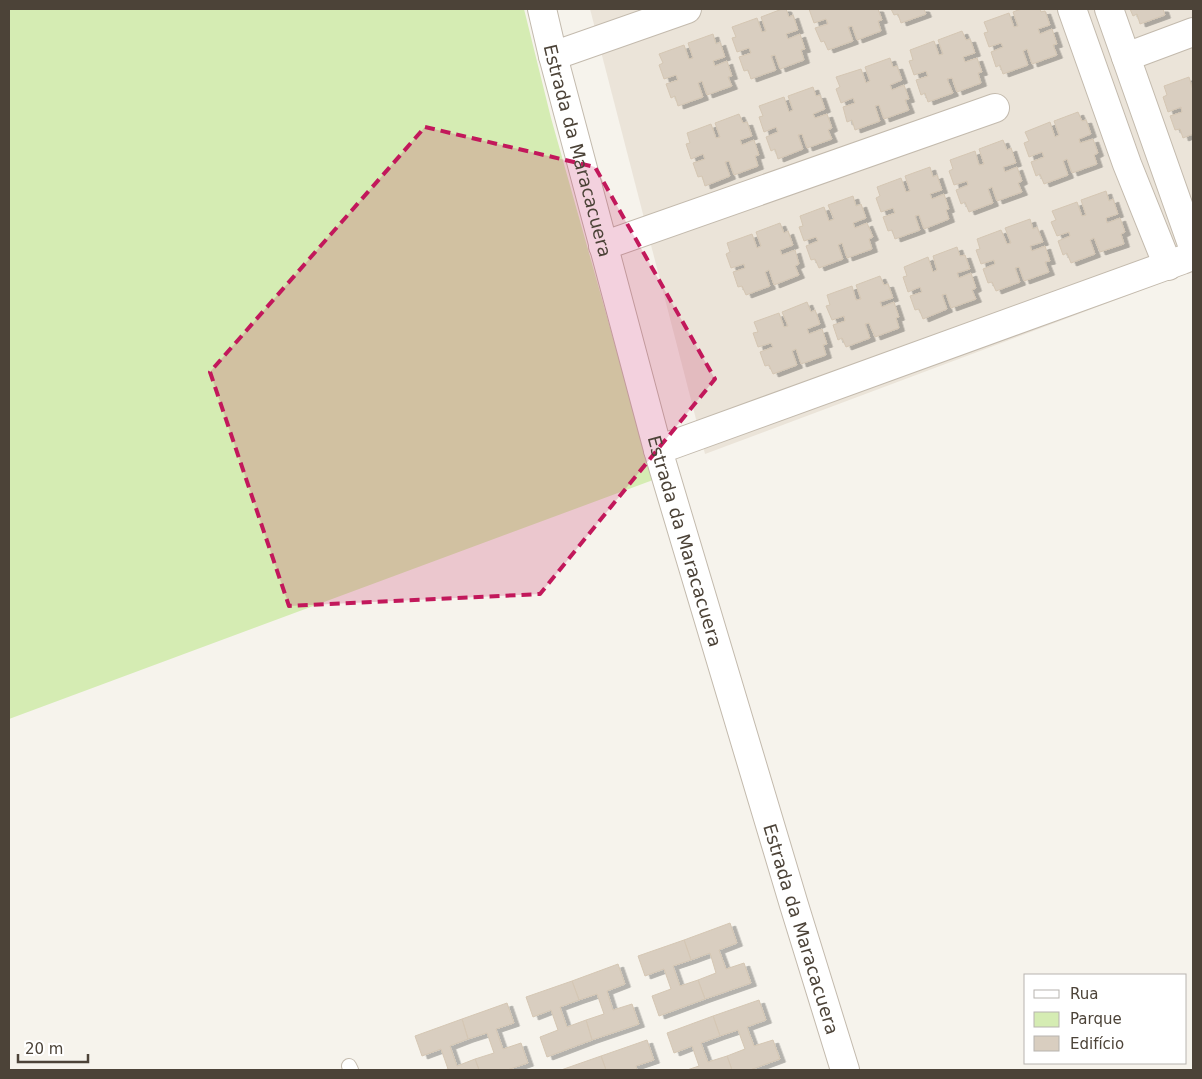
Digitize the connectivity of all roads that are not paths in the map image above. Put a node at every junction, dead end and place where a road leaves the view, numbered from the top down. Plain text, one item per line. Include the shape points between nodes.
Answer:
1 (542, 9) edge
2 (687, 9) edge
3 (1072, 9) edge
4 (1109, 9) edge
5 (1193, 32) edge
6 (553, 56) junction
7 (1126, 57) junction
8 (995, 108) dead end
9 (603, 246) junction
10 (1193, 248) edge
11 (1193, 252) edge
12 (1168, 266) junction
13 (658, 450) junction
14 (845, 1070) edge

1 - 6 street, Estrada da Maracacuera
2 - 6 street
3 - 12 street via 1127,164
4 - 7 street
5 - 7 street
6 - 9 street, Estrada da Maracacuera
7 - 10 street
8 - 9 street
9 - 13 street, Estrada da Maracacuera
11 - 12 street via 1192,256
12 - 13 street
13 - 14 street, Estrada da Maracacuera

